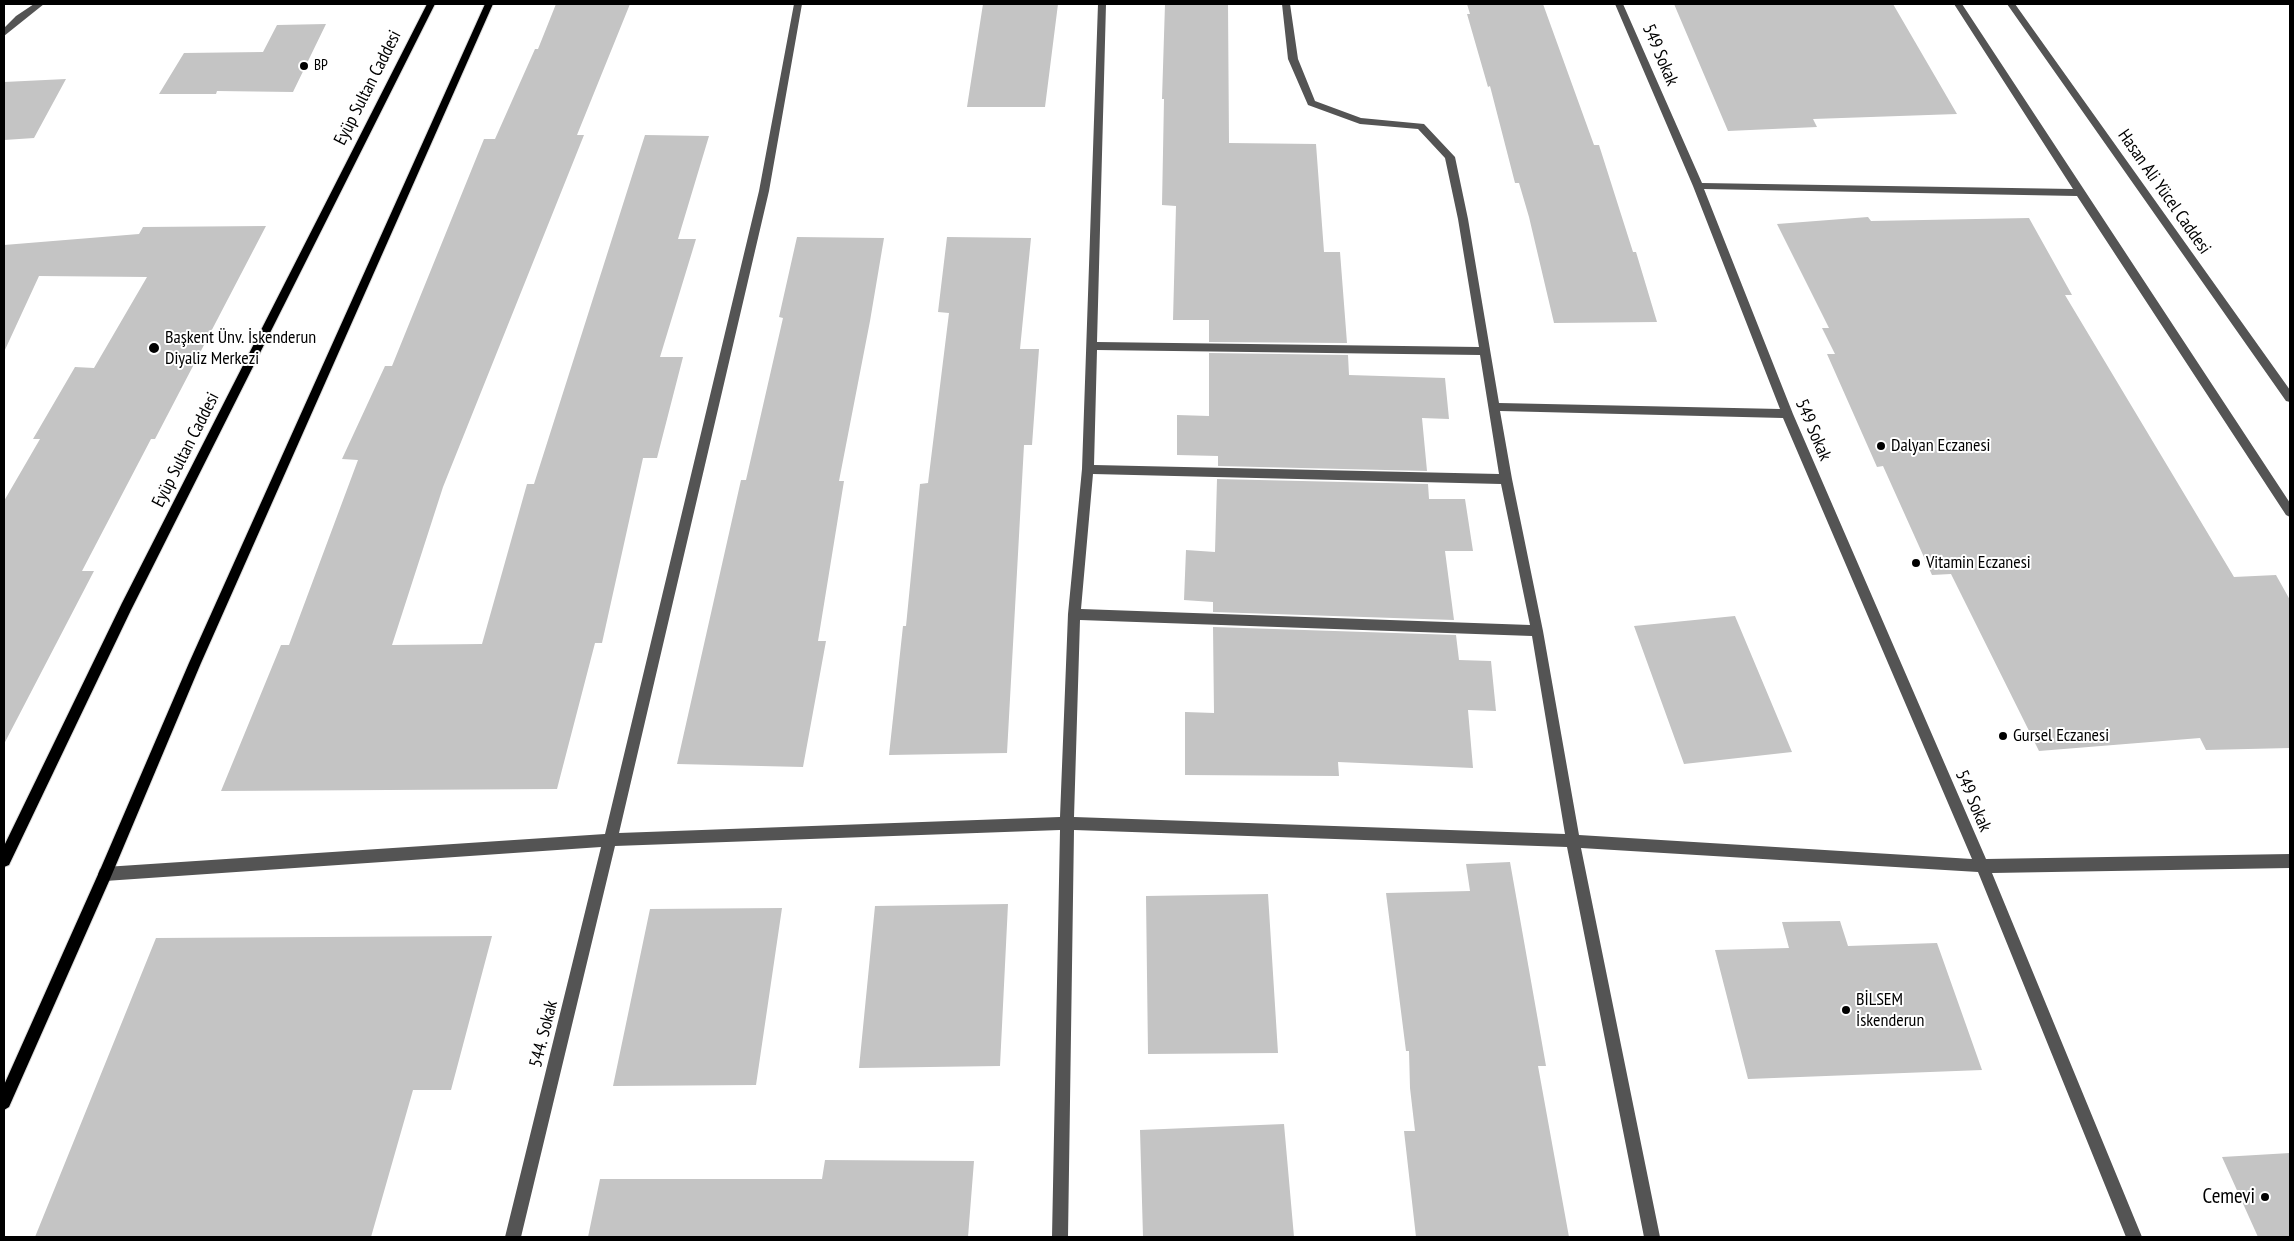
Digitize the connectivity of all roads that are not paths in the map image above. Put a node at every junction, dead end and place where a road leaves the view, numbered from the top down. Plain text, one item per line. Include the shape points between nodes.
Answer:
1 (40, 4) edge
2 (431, 4) edge
3 (489, 4) edge
4 (798, 4) edge
5 (1102, 4) edge
6 (1286, 4) edge
7 (1619, 4) edge
8 (1958, 4) edge
9 (2011, 4) edge
10 (4, 33) edge
11 (1698, 186) junction
12 (2080, 193) junction
13 (1092, 346) junction
14 (1485, 351) junction
15 (2290, 398) edge
16 (1495, 407) junction
17 (1786, 414) junction
18 (1088, 469) junction
19 (1506, 479) junction
20 (2290, 512) edge
21 (1074, 614) junction
22 (1537, 631) junction
23 (1066, 823) junction
24 (610, 840) junction
25 (1573, 841) junction
26 (4, 860) edge
27 (2290, 861) edge
28 (1982, 866) junction
29 (105, 874) junction
30 (4, 1102) edge
31 (514, 1237) edge
32 (1060, 1237) edge
33 (1652, 1237) edge
34 (2134, 1237) edge

1 - 10 street
2 - 26 main road, Eyüp Sultan Caddesi via 126,607
3 - 29 main road via 199,654
4 - 24 street, 544. Sokak via 764,191
5 - 13 street
6 - 14 street via 1292,59 1311,103 1360,121 1421,126 1450,157
7 - 11 street, 549 Sokak
8 - 12 street
9 - 15 street, Hasan Ali Yücel Caddesi
11 - 12 street
11 - 17 street, 549 Sokak
12 - 20 street
13 - 14 street
13 - 18 street
14 - 16 street
16 - 17 street
16 - 19 street
17 - 28 street, 549 Sokak
18 - 19 street
18 - 21 street
19 - 22 street
21 - 22 street
21 - 23 street
22 - 25 street
23 - 24 street
23 - 25 street
23 - 32 street
24 - 29 street
24 - 31 street, 544. Sokak
25 - 28 street
25 - 33 street
27 - 28 street
28 - 34 street, 549 Sokak
29 - 30 main road

